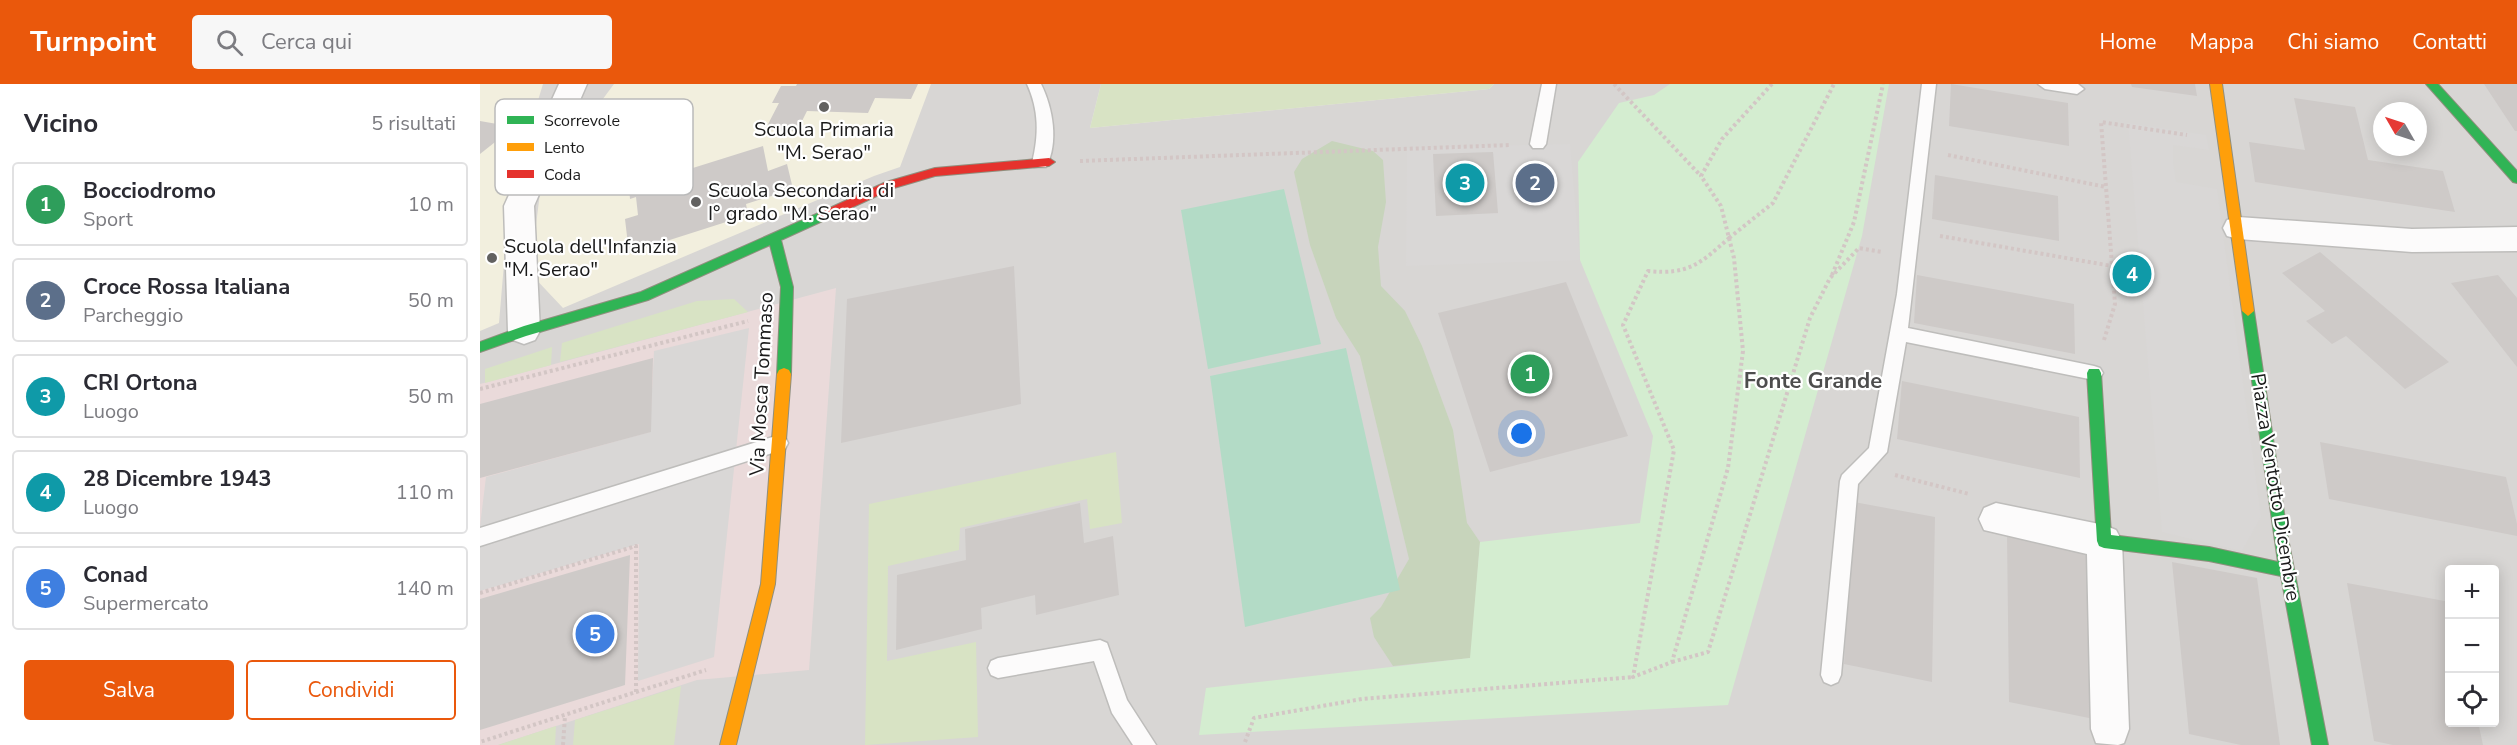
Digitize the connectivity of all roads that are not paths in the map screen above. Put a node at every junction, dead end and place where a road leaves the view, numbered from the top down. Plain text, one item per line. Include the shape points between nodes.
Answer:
1 (573, 84) edge
2 (1034, 84) edge
3 (1549, 84) edge
4 (1929, 84) edge
5 (2045, 84) edge
6 (2216, 84) edge
7 (2432, 84) edge
8 (2077, 89) dead end
9 (566, 99) edge
10 (1538, 144) road end
11 (1044, 162) joint
12 (2517, 179) edge
13 (524, 195) edge
14 (2238, 228) junction
15 (775, 239) junction
16 (2517, 239) edge
17 (524, 331) junction
18 (1898, 333) junction
19 (480, 347) edge
20 (2094, 373) joint
21 (779, 443) junction
22 (1996, 519) road end
23 (480, 537) edge
24 (2104, 541) junction
25 (2288, 571) junction
26 (998, 668) dead end
27 (1831, 675) dead end
28 (2110, 729) dead end
29 (728, 745) edge
30 (1145, 745) edge
31 (2320, 745) edge

1 - 9 street
2 - 11 lane via 1042,99
3 - 10 lane
4 - 18 lane
5 - 8 lane
6 - 14 street, Piazza Ventotto Dicembre
7 - 12 street
11 - 15 street via 935,172 901,181
13 - 17 street via 519,206
14 - 16 street via 2378,240
14 - 25 street, Piazza Ventotto Dicembre
15 - 17 street via 644,296
15 - 21 street, Via Mosca Tommaso via 787,287
17 - 19 street
18 - 20 lane
18 - 27 lane via 1878,452 1849,481
20 - 24 street
21 - 23 lane
21 - 29 street, Via Mosca Tommaso via 768,584
22 - 24 street
24 - 25 street via 2209,554
24 - 28 street
25 - 31 street, Piazza Ventotto Dicembre
26 - 30 lane via 1100,650 1119,706

